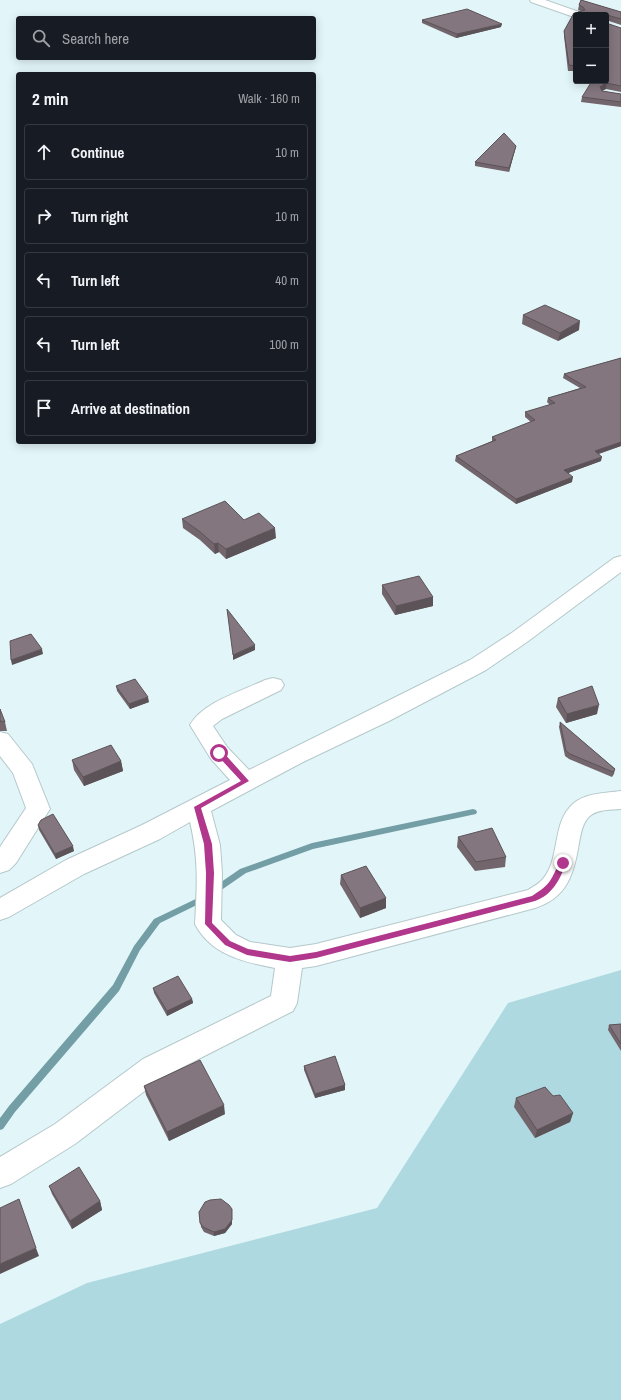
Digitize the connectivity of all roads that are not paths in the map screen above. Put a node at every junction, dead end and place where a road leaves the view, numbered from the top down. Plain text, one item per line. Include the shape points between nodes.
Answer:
1 (535, 0) edge
2 (573, 13) edge
3 (621, 562) edge
4 (272, 685) dead end
5 (0, 740) edge
6 (245, 781) junction
7 (621, 800) edge
8 (198, 807) junction
9 (0, 863) edge
10 (0, 910) edge
11 (290, 959) junction
12 (0, 1174) edge

1 - 2 street
3 - 6 street via 478,665
4 - 6 street via 214,713 201,725 219,753
5 - 9 street via 24,770 38,809
6 - 8 street
7 - 11 street via 591,804 576,814 569,828 559,874 550,888 535,898 316,955
8 - 10 street via 75,867
8 - 11 street via 208,844 208,924 228,943 247,952
11 - 12 street via 283,1003 153,1068 65,1134

